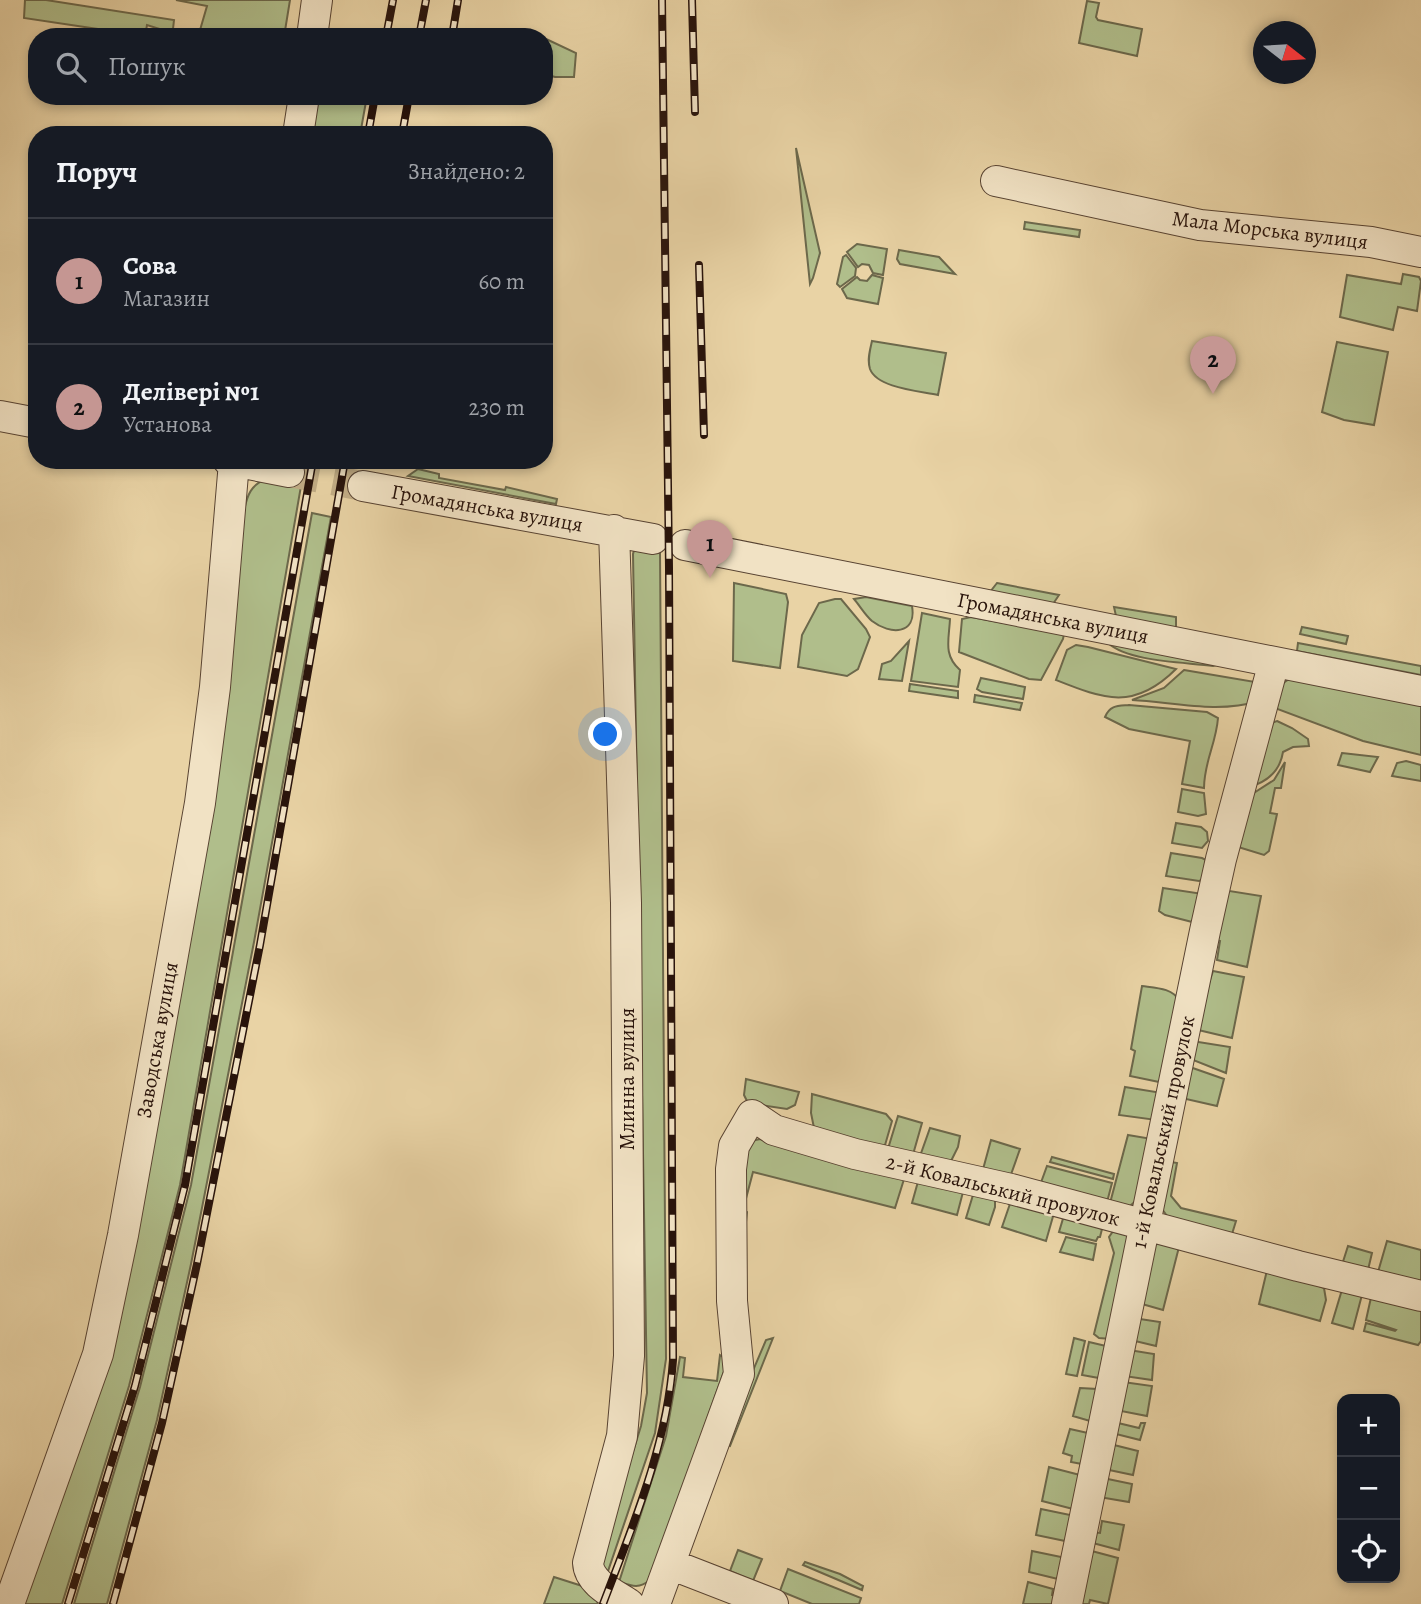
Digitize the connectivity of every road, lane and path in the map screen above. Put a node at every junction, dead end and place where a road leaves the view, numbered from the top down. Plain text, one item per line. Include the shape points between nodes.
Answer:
1 (317, 0) edge
2 (313, 28) edge
3 (303, 105) edge
4 (299, 126) edge
5 (996, 181) dead end
6 (1421, 252) edge
7 (0, 416) edge
8 (28, 421) edge
9 (237, 469) edge
10 (275, 469) edge
11 (289, 472) tunnel mouth
12 (363, 486) tunnel mouth
13 (614, 530) junction
14 (653, 538) dead end
15 (685, 545) dead end
16 (1274, 662) junction
17 (1421, 691) edge
18 (1144, 1224) junction
19 (1421, 1296) edge
20 (670, 1564) junction
21 (9, 1604) edge
22 (629, 1604) edge
23 (655, 1604) edge
24 (773, 1604) edge
25 (1067, 1604) edge

1 - 2 street
3 - 4 street
5 - 6 street, Мала Морська вулиця via 1200,225 1371,242
7 - 8 street
9 - 21 street, Заводська вулиця via 200,803 123,1235 98,1354
10 - 11 street
12 - 13 street, Громадянська вулиця
13 - 14 street, Громадянська вулиця
13 - 22 street, Млинна вулиця via 626,903 629,1356 622,1436 588,1563 595,1580
15 - 16 street, Громадянська вулиця
16 - 17 street, Громадянська вулиця
16 - 18 street, 1-й Ковальський провулок via 1221,859
18 - 19 street, 2-й Ковальський провулок
18 - 20 street, 2-й Ковальський провулок via 811,1143 774,1130 752,1115 734,1146 731,1169 732,1301 739,1374
18 - 25 street, 1-й Ковальський провулок
20 - 23 street
20 - 24 street

